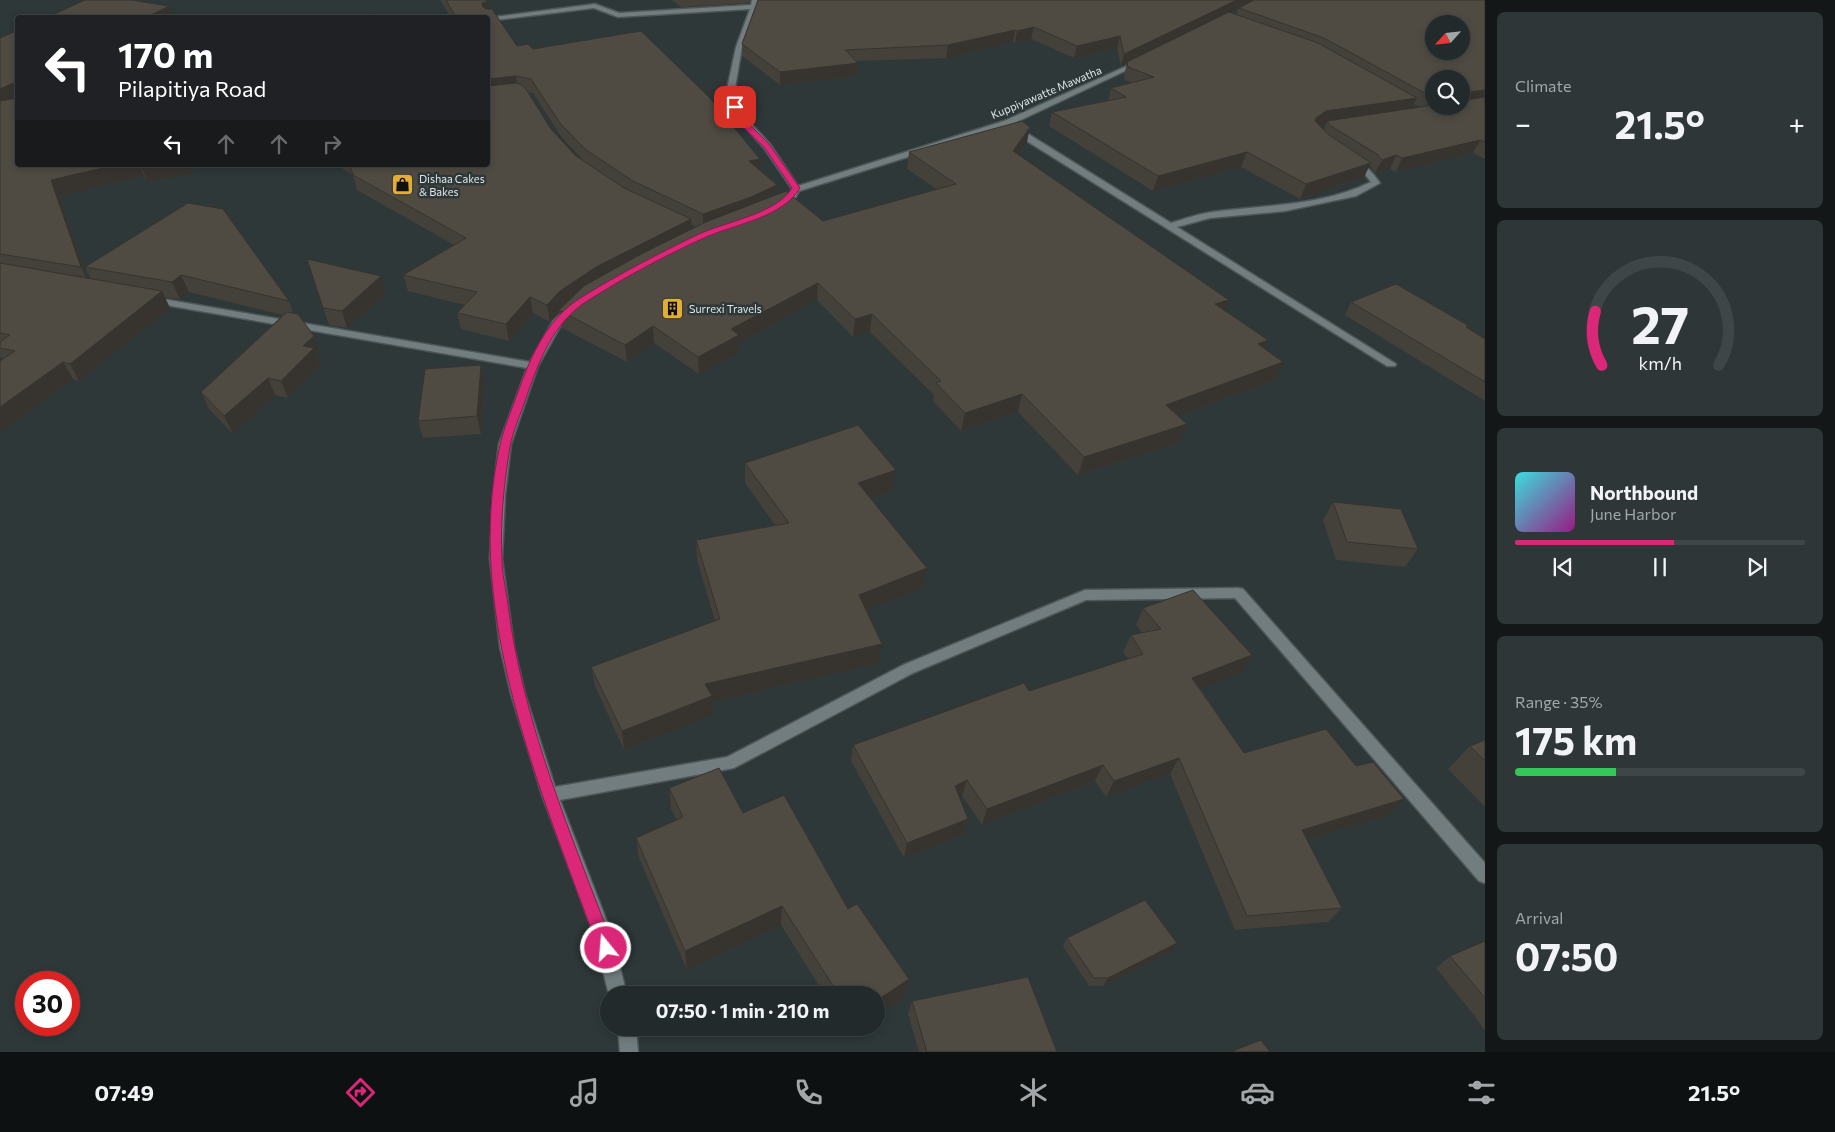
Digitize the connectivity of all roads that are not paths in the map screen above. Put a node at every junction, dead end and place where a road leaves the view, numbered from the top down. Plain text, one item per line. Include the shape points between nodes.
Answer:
1 (755, 3) edge
2 (490, 19) edge
3 (1150, 57) edge
4 (1007, 123) junction
5 (1345, 159) edge
6 (796, 188) junction
7 (768, 211) edge
8 (1169, 226) junction
9 (137, 298) edge
10 (582, 300) edge
11 (1391, 364) dead end
12 (533, 366) junction
13 (550, 795) junction
14 (1485, 874) edge
15 (616, 986) edge
16 (628, 1036) edge
17 (629, 1052) edge

1 - 2 street via 618,14 595,6
1 - 6 street via 739,47 730,94 738,115 767,146
3 - 4 street, Kuppiyawatte Mawatha
4 - 6 street, Kuppiyawatte Mawatha
4 - 8 street
5 - 8 street via 1367,171 1376,183 1356,193 1309,203 1210,215
6 - 7 street via 790,198
8 - 11 street
9 - 12 street
10 - 12 street via 557,322
12 - 13 street via 505,444 498,495 496,559 507,646
13 - 14 street via 729,763 908,669 1086,595 1238,593
13 - 15 street via 602,932
16 - 17 street

